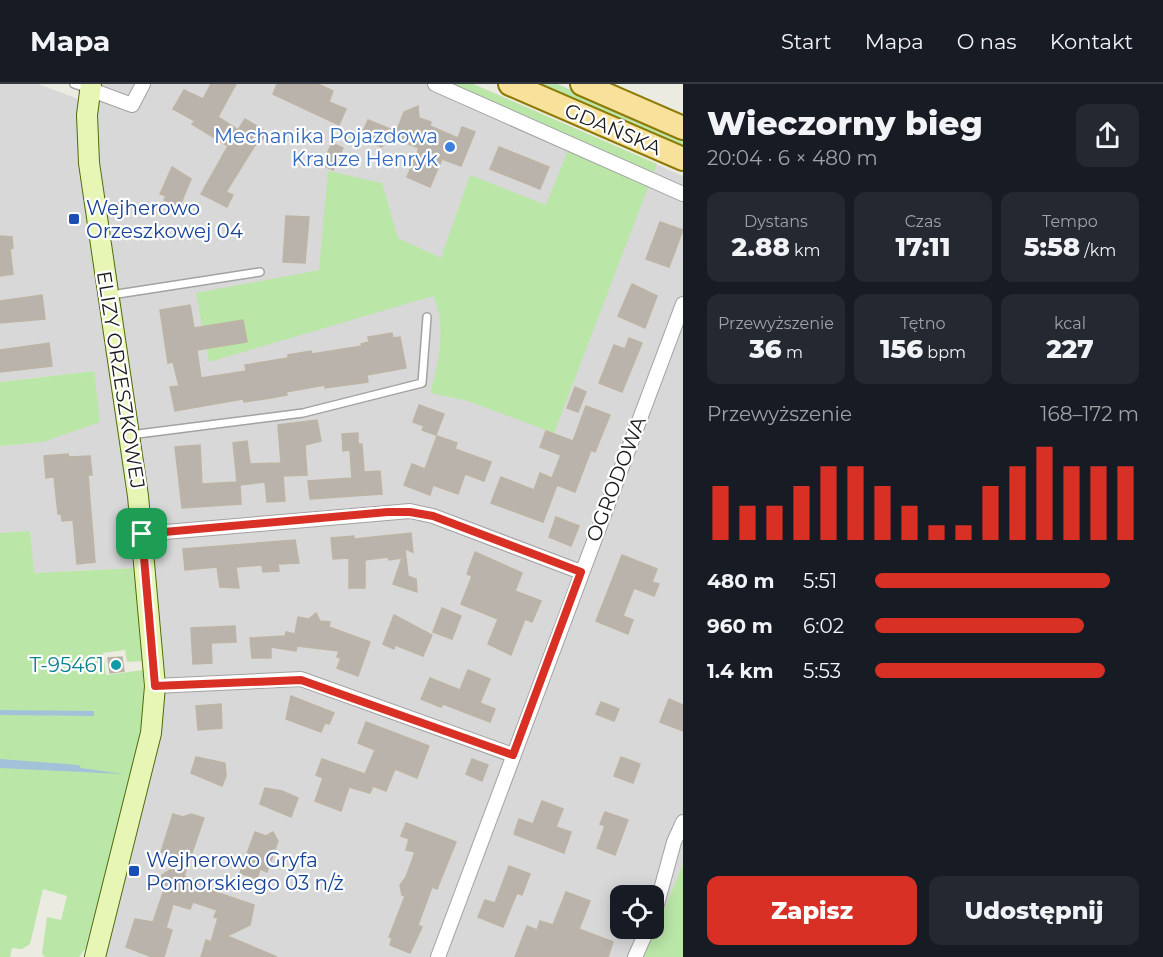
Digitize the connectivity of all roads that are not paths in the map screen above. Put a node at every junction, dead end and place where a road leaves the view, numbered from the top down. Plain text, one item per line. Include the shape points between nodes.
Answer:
1 (144, 84) edge
2 (435, 84) edge
3 (510, 84) edge
4 (582, 84) edge
5 (85, 86) edge
6 (683, 128) edge
7 (683, 159) edge
8 (683, 194) edge
9 (260, 272) dead end
10 (108, 296) junction
11 (683, 304) edge
12 (427, 317) dead end
13 (129, 436) junction
14 (142, 534) junction
15 (581, 572) junction
16 (155, 686) junction
17 (513, 755) junction
18 (683, 822) edge
19 (662, 885) edge
20 (643, 939) edge
21 (95, 957) edge
22 (438, 957) edge
23 (636, 957) edge

1 - 5 street via 132,105
2 - 8 street
3 - 7 main road, GDAŃSKA
4 - 6 main road, GDAŃSKA
5 - 10 street, ELIZY ORZESZKOWEJ via 88,163
9 - 10 lane
10 - 13 street, ELIZY ORZESZKOWEJ
11 - 15 street, OGRODOWA
12 - 13 lane via 422,383 303,413
13 - 14 street, ELIZY ORZESZKOWEJ
14 - 15 street via 410,512 433,516
14 - 16 street, ELIZY ORZESZKOWEJ
15 - 17 street, OGRODOWA
16 - 17 street via 301,680
16 - 21 street, ELIZY ORZESZKOWEJ via 151,733
17 - 22 street, OGRODOWA
18 - 19 street
20 - 23 street

